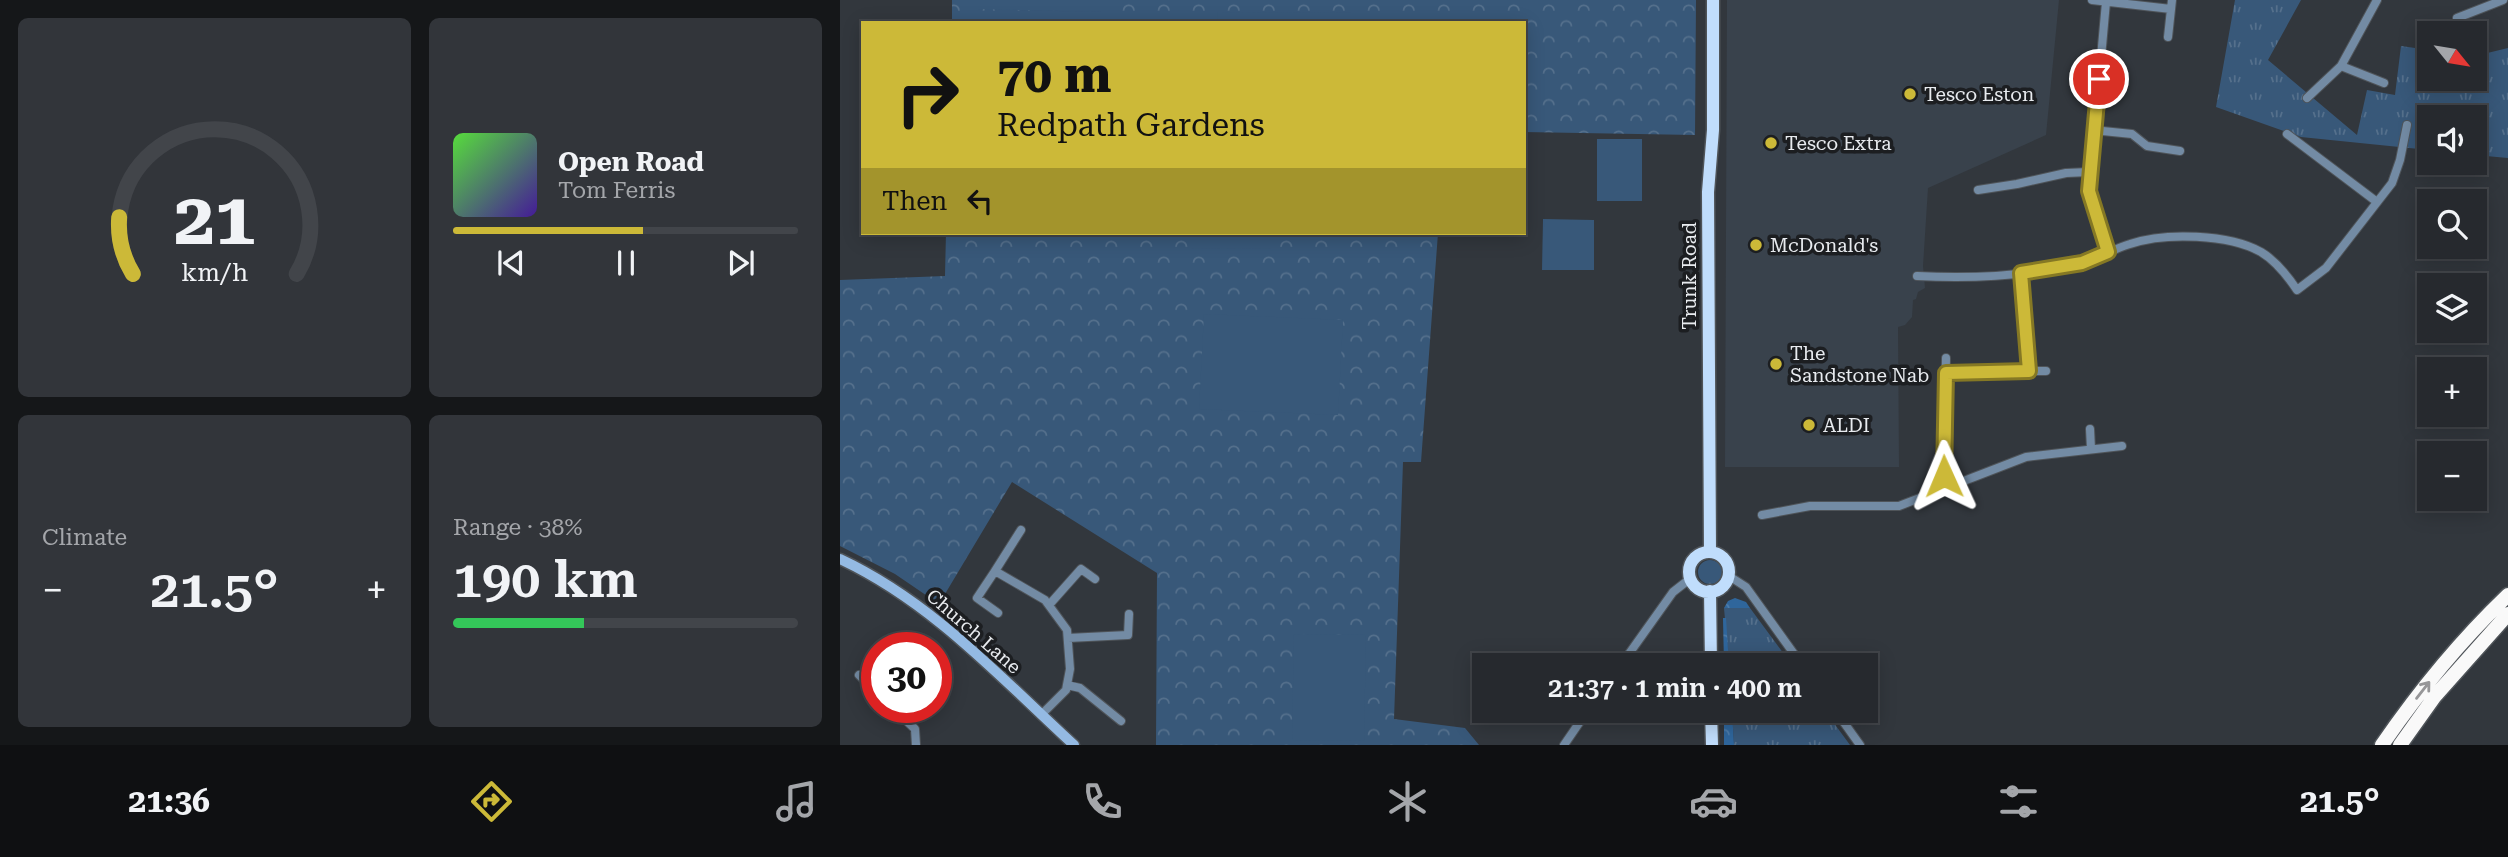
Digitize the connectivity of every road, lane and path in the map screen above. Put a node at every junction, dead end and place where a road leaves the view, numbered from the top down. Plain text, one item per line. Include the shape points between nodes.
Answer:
1 (1713, 0) edge
2 (2092, 0) edge
3 (2377, 0) edge
4 (2503, 0) edge
5 (2106, 2) junction
6 (2171, 4) edge
7 (2458, 18) dead end
8 (2168, 37) dead end
9 (2341, 66) junction
10 (2384, 83) dead end
11 (2307, 98) dead end
12 (2407, 125) dead end
13 (2093, 130) junction
14 (2287, 134) dead end
15 (2180, 151) dead end
16 (2089, 173) junction
17 (1978, 190) dead end
18 (2378, 202) junction
19 (2108, 252) junction
20 (2021, 273) junction
21 (1917, 275) dead end
22 (1946, 358) dead end
23 (2029, 371) junction
24 (2046, 371) dead end
25 (1946, 373) junction
26 (2090, 429) dead end
27 (2122, 446) dead end
28 (2091, 449) junction
29 (1949, 487) junction
30 (1762, 515) dead end
31 (1021, 530) dead end
32 (1710, 552) junction
33 (840, 559) edge
34 (995, 571) junction
35 (1729, 576) junction
36 (1691, 578) junction
37 (1094, 579) dead end
38 (1710, 591) junction
39 (2508, 595) edge
40 (1049, 605) junction
41 (998, 613) dead end
42 (1129, 614) dead end
43 (2508, 614) edge
44 (1068, 638) junction
45 (1629, 653) edge
46 (1711, 653) edge
47 (1793, 653) edge
48 (1067, 685) junction
49 (1041, 715) junction
50 (1121, 721) dead end
51 (909, 723) edge
52 (1579, 723) edge
53 (1711, 723) edge
54 (1844, 723) edge
55 (916, 745) edge
56 (1074, 745) edge
57 (1564, 745) edge
58 (1712, 745) edge
59 (1860, 745) edge
60 (2382, 745) edge
61 (2400, 745) edge

1 - 32 main road, Trunk Road via 1708,192
2 - 5 street
3 - 9 street
4 - 7 street
5 - 6 street
5 - 13 street
6 - 8 street
9 - 10 street
9 - 11 street
12 - 18 street via 2392,183
13 - 15 street via 2132,134 2147,146
13 - 16 street
14 - 18 street
16 - 17 street
16 - 19 street via 2089,191
18 - 19 street via 2326,268 2297,290 2283,270 2261,252 2220,238 2132,243
19 - 20 street via 2082,263
20 - 21 street via 1952,278
20 - 23 street
22 - 25 street
23 - 24 street
23 - 25 street
25 - 29 street via 1944,476
26 - 28 street
27 - 28 street
28 - 29 street via 2026,457
29 - 30 street via 1899,506 1810,506
31 - 34 street
32 - 35 main road via 1725,559
32 - 36 main road via 1694,560
33 - 49 street, Church Lane via 900,591 953,632
34 - 40 street
34 - 41 street via 977,598
35 - 38 main road via 1722,587
35 - 47 street via 1746,587
36 - 38 main road via 1699,588
36 - 45 street via 1673,592
37 - 40 street via 1082,569
38 - 46 main road
60 -> 39 highway via 2431,679
40 - 44 street via 1068,630
42 - 44 street via 1128,635
43 - 61 highway via 2435,696
44 - 48 street
48 - 49 street
48 - 50 street via 1080,688
49 - 56 street, Church Lane
51 - 55 street via 915,729
52 - 57 street
53 - 58 main road
54 - 59 street

